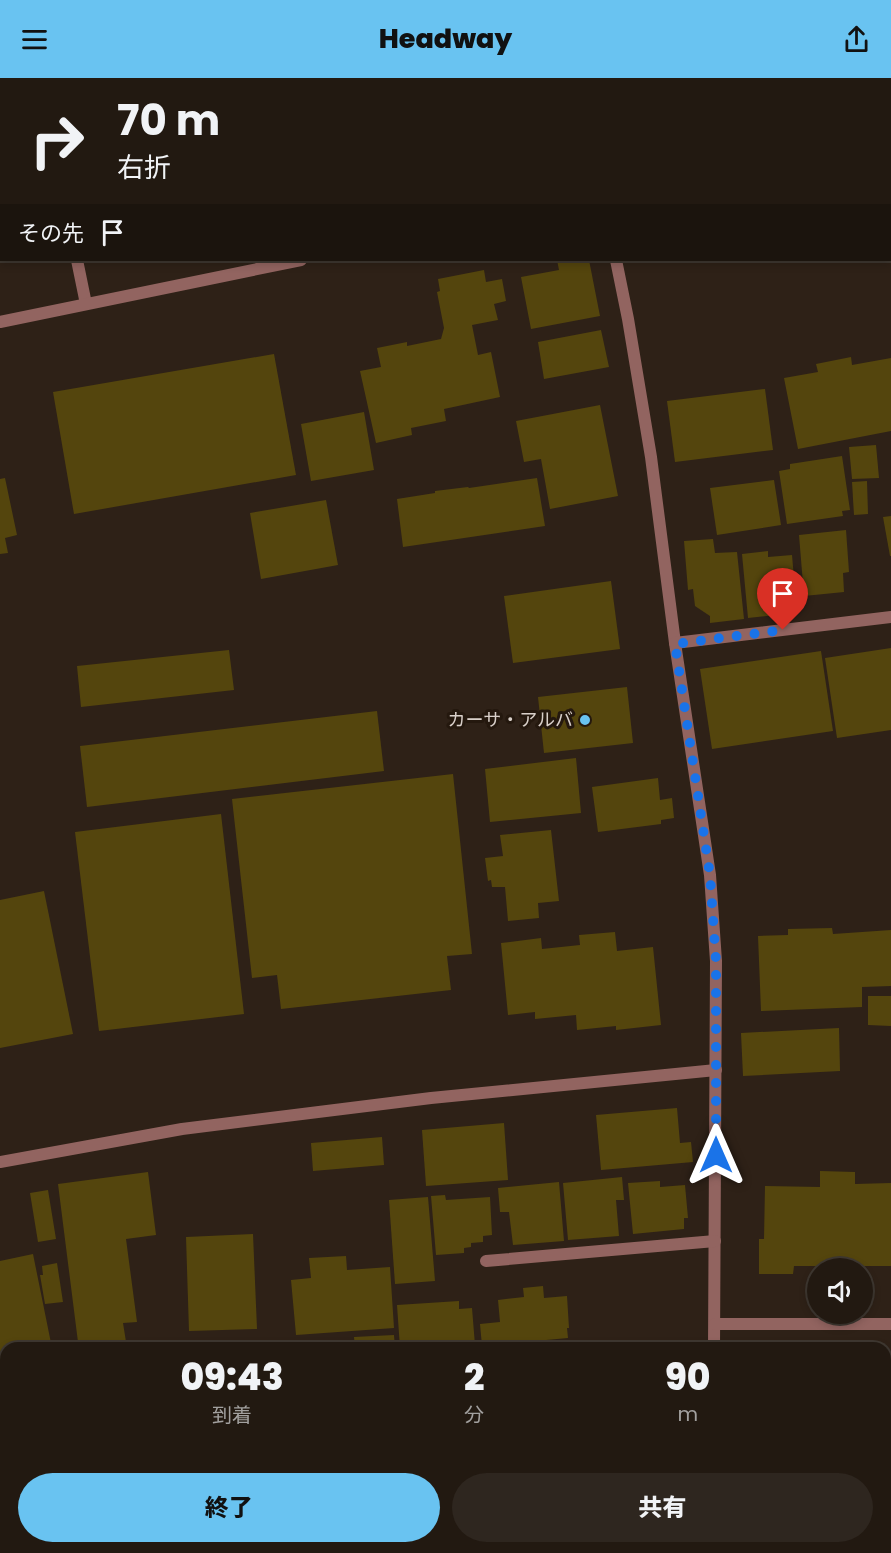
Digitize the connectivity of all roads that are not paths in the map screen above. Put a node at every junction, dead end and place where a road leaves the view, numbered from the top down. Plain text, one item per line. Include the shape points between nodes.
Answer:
1 (78, 261) edge
2 (290, 261) edge
3 (615, 261) edge
4 (268, 263) edge
5 (86, 304) junction
6 (0, 322) edge
7 (891, 617) edge
8 (675, 644) junction
9 (716, 1070) junction
10 (0, 1162) edge
11 (715, 1240) junction
12 (486, 1261) dead end
13 (715, 1323) junction
14 (891, 1324) edge
15 (714, 1342) edge

1 - 5 street
2 - 4 street
3 - 8 street via 651,457
4 - 5 street
5 - 6 street
7 - 8 street
8 - 9 street via 710,875 716,961
9 - 10 street via 431,1098 182,1129
9 - 11 street
11 - 12 street
11 - 13 street
13 - 14 street
13 - 15 street

